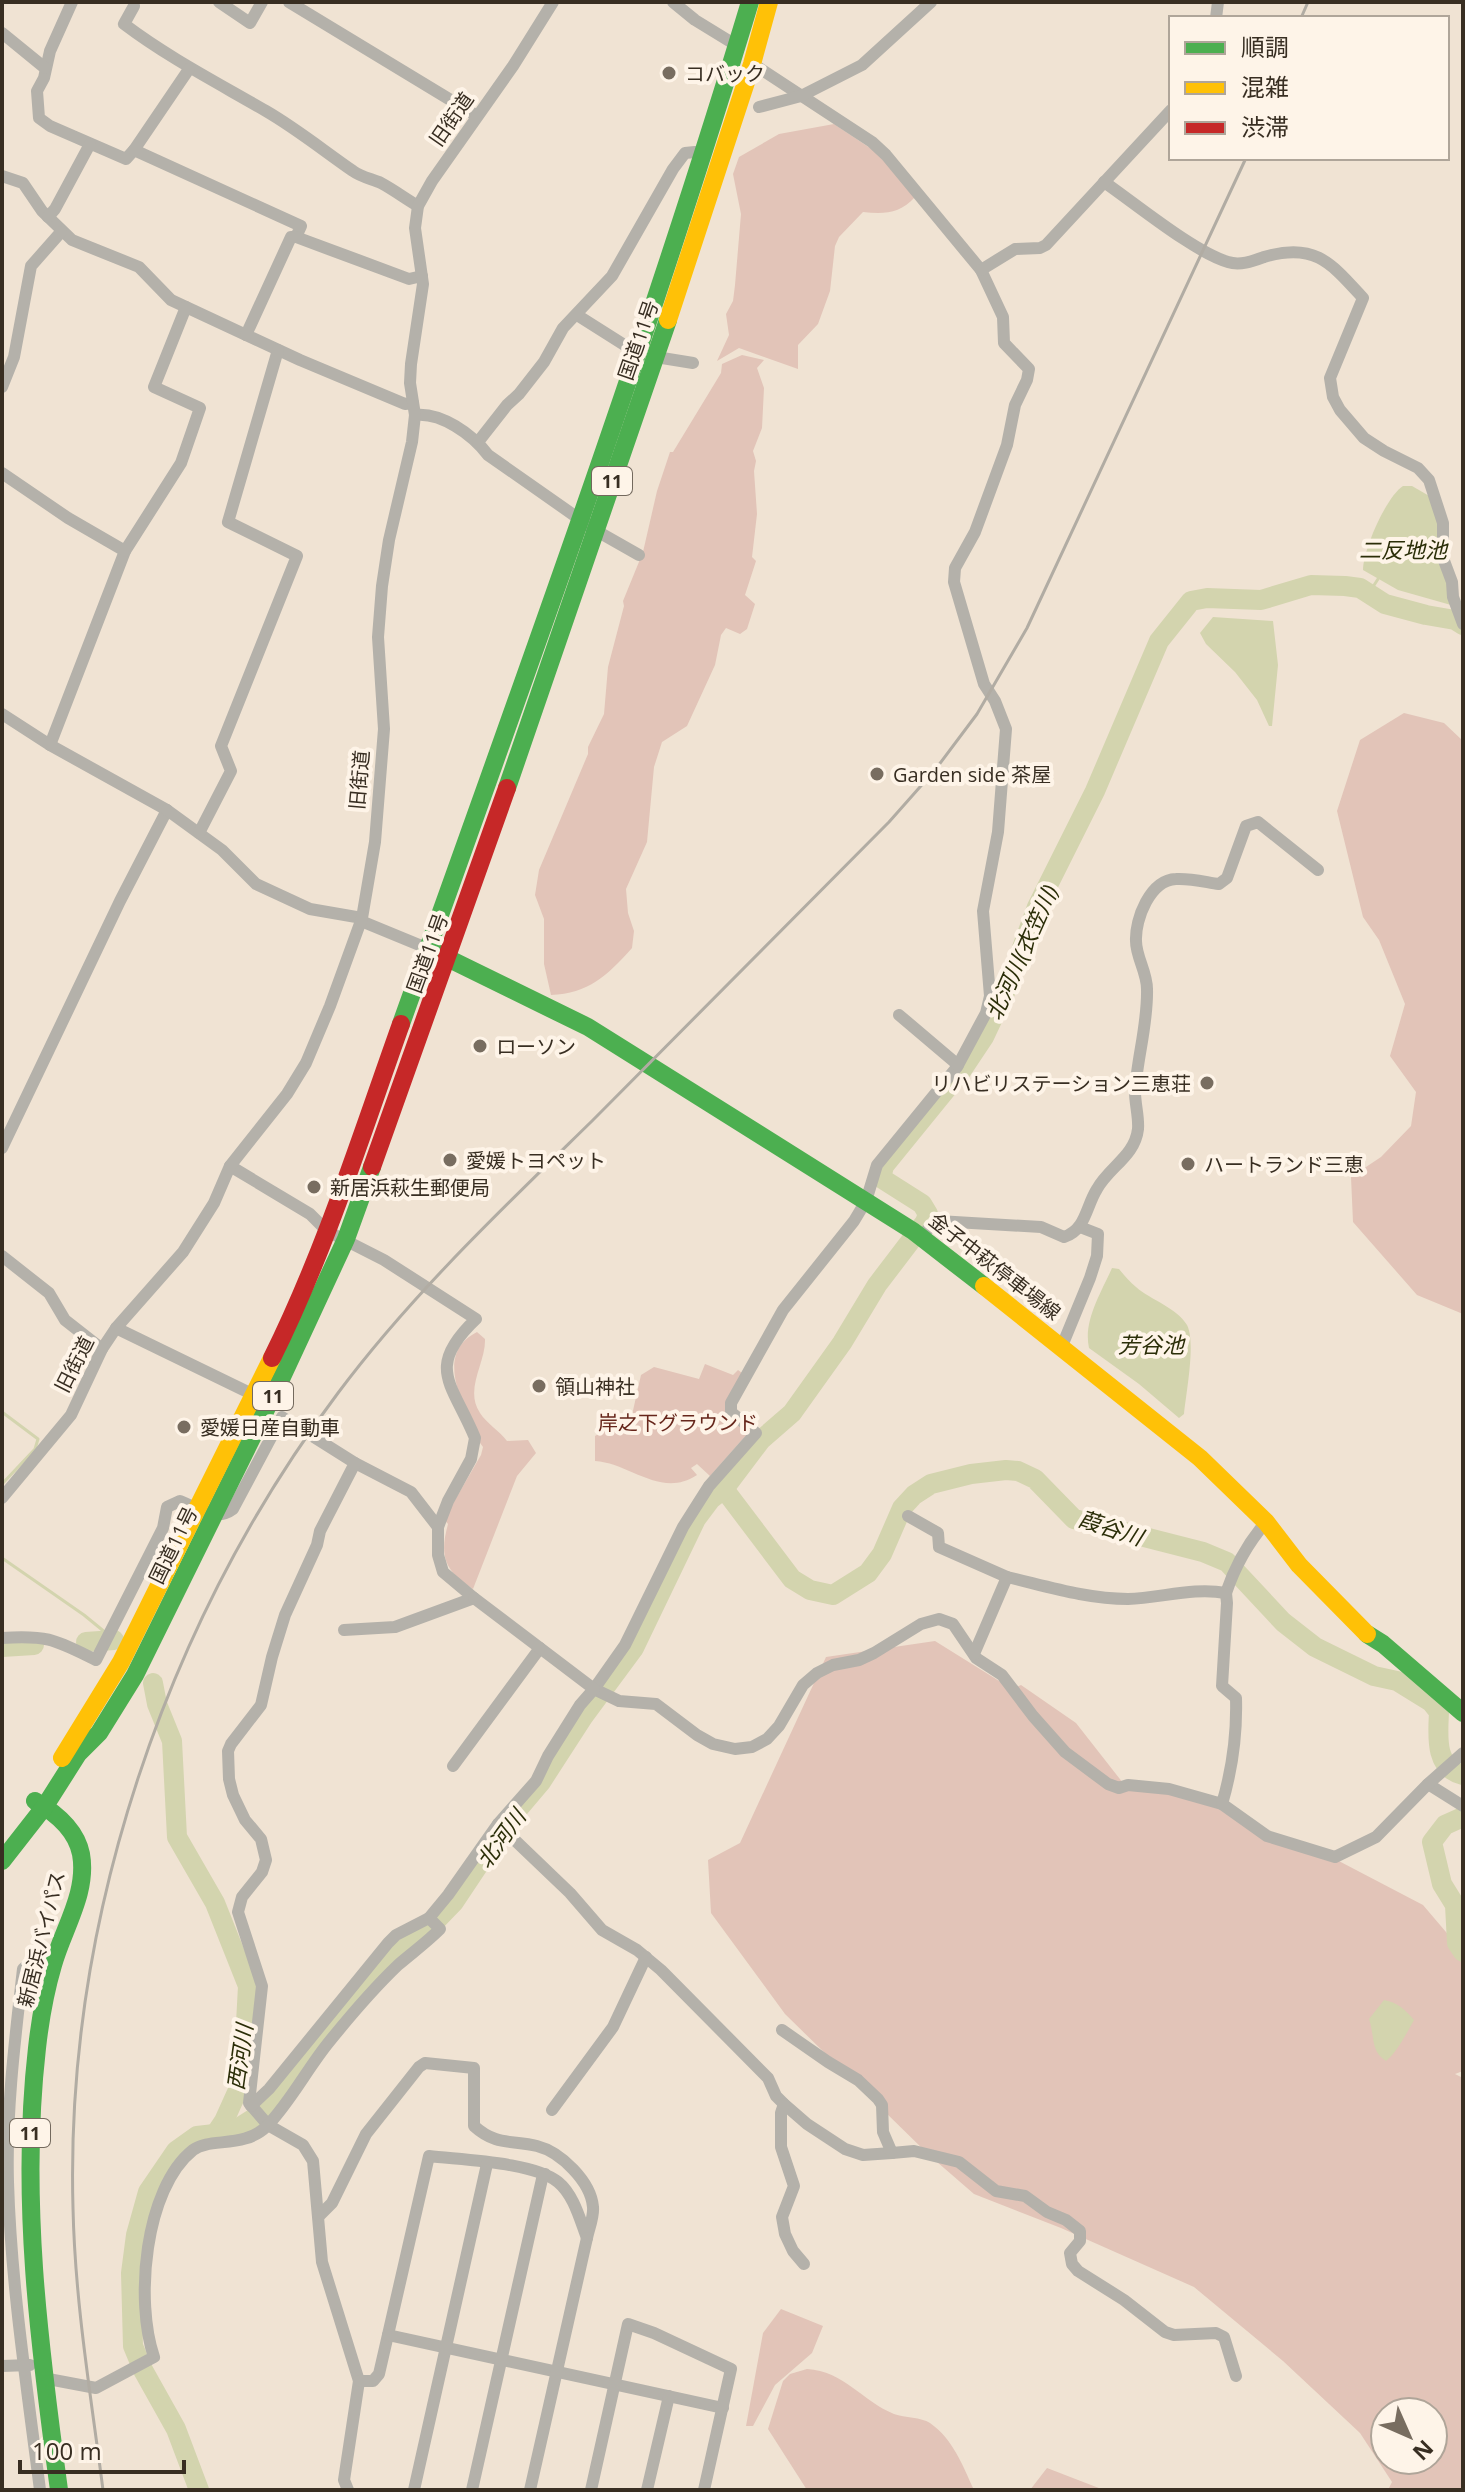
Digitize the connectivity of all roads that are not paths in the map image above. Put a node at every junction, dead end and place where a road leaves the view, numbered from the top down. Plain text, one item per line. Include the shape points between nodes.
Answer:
1 (72, 2) edge
2 (219, 2) edge
3 (262, 2) edge
4 (289, 2) edge
5 (553, 2) edge
6 (673, 2) edge
7 (750, 2) edge
8 (769, 2) edge
9 (931, 2) edge
10 (134, 6) dead end
11 (2, 33) edge
12 (738, 46) junction
13 (752, 64) junction
14 (45, 68) junction
15 (189, 69) junction
16 (801, 96) junction
17 (759, 107) dead end
18 (1169, 112) edge
19 (477, 116) junction
20 (90, 144) junction
21 (134, 150) junction
22 (704, 155) junction
23 (2, 176) edge
24 (1104, 182) junction
25 (418, 206) junction
26 (48, 217) junction
27 (61, 232) junction
28 (296, 237) junction
29 (981, 270) junction
30 (422, 276) junction
31 (186, 307) junction
32 (577, 315) junction
33 (246, 335) junction
34 (278, 350) junction
35 (637, 353) junction
36 (656, 357) junction
37 (693, 363) dead end
38 (2, 387) edge
39 (414, 409) junction
40 (478, 442) junction
41 (2, 473) edge
42 (588, 525) junction
43 (125, 551) junction
44 (639, 555) dead end
45 (1462, 623) edge
46 (2, 714) edge
47 (50, 745) junction
48 (167, 810) junction
49 (199, 833) junction
50 (1318, 870) dead end
51 (361, 920) junction
52 (429, 949) junction
53 (448, 958) junction
54 (899, 1015) dead end
55 (958, 1065) junction
56 (2, 1148) edge
57 (230, 1166) junction
58 (866, 1201) junction
59 (1080, 1227) junction
60 (327, 1231) junction
61 (917, 1234) junction
62 (346, 1239) junction
63 (2, 1256) edge
64 (116, 1328) junction
65 (1062, 1346) junction
66 (102, 1349) junction
67 (254, 1395) junction
68 (355, 1463) junction
69 (2, 1498) edge
70 (204, 1511) junction
71 (908, 1516) dead end
72 (1266, 1522) junction
73 (438, 1527) junction
74 (1007, 1577) junction
75 (1226, 1593) junction
76 (474, 1598) junction
77 (344, 1630) dead end
78 (2, 1638) edge
79 (540, 1648) junction
80 (974, 1654) junction
81 (599, 1692) junction
82 (1463, 1713) edge
83 (1463, 1753) edge
84 (453, 1766) dead end
85 (1428, 1784) junction
86 (40, 1804) junction
87 (1222, 1804) junction
88 (1463, 1806) edge
89 (502, 1827) junction
90 (2, 1859) edge
91 (433, 1922) junction
92 (646, 1957) junction
93 (53, 1966) junction
94 (782, 2030) dead end
95 (784, 2104) junction
96 (252, 2108) junction
97 (552, 2110) dead end
98 (266, 2123) junction
99 (892, 2153) junction
100 (487, 2164) junction
101 (545, 2174) junction
102 (319, 2216) junction
103 (587, 2238) junction
104 (804, 2264) dead end
105 (388, 2335) junction
106 (446, 2346) junction
107 (501, 2358) junction
108 (2, 2366) edge
109 (36, 2369) junction
110 (558, 2371) junction
111 (1236, 2376) dead end
112 (359, 2381) junction
113 (614, 2384) junction
114 (669, 2396) junction
115 (723, 2408) junction
116 (40, 2490) edge
117 (59, 2490) edge
118 (348, 2490) edge
119 (414, 2490) edge
120 (472, 2490) edge
121 (530, 2490) edge
122 (591, 2490) edge
123 (647, 2490) edge
124 (704, 2490) edge

1 - 14 street
2 - 3 street via 250,23
4 - 19 street
5 - 19 street, 旧街道
6 - 12 street
7 - 12 main road, 国道11号 / 11
8 - 13 main road, 国道11号 / 11
9 - 16 street via 862,65
10 - 15 street via 124,24
11 - 14 street
12 - 13 street
12 - 22 main road, 国道11号 / 11
13 - 16 street
13 - 36 main road, 国道11号 / 11
14 - 20 street via 37,91 39,118
15 - 21 street
15 - 25 street via 214,79 356,173
16 - 17 street
16 - 29 street via 886,155
18 - 24 street
19 - 25 street, 旧街道
20 - 21 street via 126,159
20 - 26 street
21 - 28 street via 301,226
22 - 32 street via 685,153 612,276
22 - 35 main road, 国道11号 / 11
23 - 26 street via 23,183
24 - 29 street via 1046,245 1015,249
24 - 45 street via 1227,262 1245,263 1291,250 1312,253 1339,271 1363,298 1330,378 1333,397 1364,438 1418,468 1429,480
25 - 30 street, 旧街道 via 415,228
26 - 27 street
27 - 31 street via 139,267 171,300
27 - 38 street via 31,266 14,357
28 - 30 street via 409,279
28 - 33 street via 291,237
29 - 55 street via 1003,317 1004,343 1029,369 975,532 955,568 954,582 984,684 1006,729 998,832 983,911 990,996 975,1038
30 - 39 street, 旧街道 via 411,364
31 - 33 street
31 - 43 street via 154,387 200,408 181,463
32 - 35 street
32 - 40 street
33 - 34 street
34 - 39 street
34 - 49 street via 228,522 297,556 221,746 231,771
35 - 42 main road, 国道11号 / 11
36 - 37 street
36 - 42 main road, 国道11号 / 11
39 - 40 street
39 - 51 street, 旧街道 via 382,586 378,637 384,729 375,842
40 - 42 street via 488,455
41 - 43 street
42 - 44 street
42 - 52 main road, 国道11号 / 11
42 - 53 main road, 国道11号 / 11
43 - 47 street
46 - 47 street
47 - 48 street
48 - 49 street
48 - 56 street
49 - 51 street via 256,884 310,909
50 - 59 street via 1258,822 1246,826 1227,878 1219,884 1177,878 1158,888 1147,902 1136,943 1147,987 1135,1092 1138,1129 1126,1156 1101,1181
51 - 52 street
51 - 57 street, 旧街道 via 306,1063
52 - 53 main road, 金子中萩停車場線
52 - 60 main road, 国道11号 / 11
53 - 58 main road, 金子中萩停車場線 via 588,1027
53 - 62 main road, 国道11号 / 11
54 - 55 street
55 - 58 street via 877,1165
57 - 60 street via 310,1214
57 - 64 street, 旧街道 via 183,1252
58 - 61 main road, 金子中萩停車場線
58 - 81 street via 762,1343 730,1408 756,1433 709,1486 683,1527
59 - 61 street via 1064,1237 1041,1227 938,1221
59 - 65 street via 1098,1234 1097,1256
60 - 62 street
60 - 67 main road, 国道11号 / 11
61 - 65 main road, 金子中萩停車場線
62 - 70 main road, 国道11号 / 11 via 282,1377
62 - 73 street via 476,1319 456,1338 447,1360 447,1377 475,1448
63 - 66 street via 49,1293 65,1320
64 - 66 street, 旧街道
64 - 67 street
65 - 72 main road, 金子中萩停車場線 via 1200,1458
66 - 69 street, 旧街道 via 71,1415
67 - 70 main road, 国道11号 / 11
68 - 70 street via 282,1417 233,1509
68 - 73 street via 411,1492
68 - 96 street via 285,1615 261,1705 228,1751 233,1795 261,1839 266,1860 238,1904 262,1986 248,2095
70 - 78 street via 180,1501 167,1507 163,1528 96,1660 54,1639
70 - 86 main road, 国道11号 / 11 via 135,1675 99,1733
71 - 74 street via 938,1533 939,1547
72 - 75 street via 1236,1565
72 - 82 main road, 金子中萩停車場線 via 1362,1631
73 - 76 street via 443,1572
74 - 75 street via 1124,1599 1206,1589
74 - 80 street
75 - 87 street via 1222,1686 1236,1698 1237,1712
76 - 77 street via 395,1627
76 - 79 street
79 - 81 street
79 - 84 street
80 - 81 street via 953,1624 930,1620 874,1653 817,1673 767,1739 743,1748 713,1744 656,1704 619,1701
80 - 87 street via 1002,1675 1065,1752 1108,1784 1169,1789
81 - 89 street via 572,1717
83 - 85 street
85 - 87 street via 1376,1837 1335,1857 1267,1836
85 - 88 street
86 - 90 main road, 国道11号 / 11
86 - 93 main road, 新居浜バイパス / 11 via 63,1818 74,1834 82,1866
89 - 91 street
89 - 92 street via 602,1930
91 - 96 street via 388,1943
91 - 98 street
92 - 95 street via 768,2078
92 - 97 street via 613,2027
93 - 109 main road, 新居浜バイパス / 11 via 38,2046 29,2147
93 - 109 street via 33,1960 23,1969 12,2066 8,2179 13,2275
94 - 99 street via 878,2099
95 - 99 street via 845,2149 863,2155
95 - 104 street via 781,2147 794,2186 782,2217 785,2234
96 - 98 street
98 - 102 street via 303,2145 313,2161
98 - 109 street via 244,2140 193,2151 163,2190 150,2230 147,2262 145,2311 154,2357 96,2388
99 - 111 street via 914,2151 959,2162 996,2191 1025,2196 1066,2220 1080,2231 1080,2241 1070,2253 1078,2271 1165,2332 1224,2337
100 - 101 street
100 - 105 street via 429,2156
100 - 106 street
101 - 103 street via 560,2183
101 - 107 street
102 - 103 street via 332,2203 366,2134 425,2063 474,2068 474,2126 507,2143 537,2146 571,2166 591,2197
102 - 112 street via 322,2262
103 - 110 street
105 - 106 street
105 - 112 street via 379,2374 373,2381
106 - 107 street
106 - 119 street
107 - 110 street
107 - 120 street
108 - 109 street
109 - 116 street
109 - 117 main road, 新居浜バイパス / 11
110 - 113 street
110 - 121 street
112 - 118 street via 344,2480
113 - 114 street
113 - 115 street via 628,2324 636,2325 731,2369
113 - 122 street
114 - 115 street
114 - 123 street
115 - 124 street

